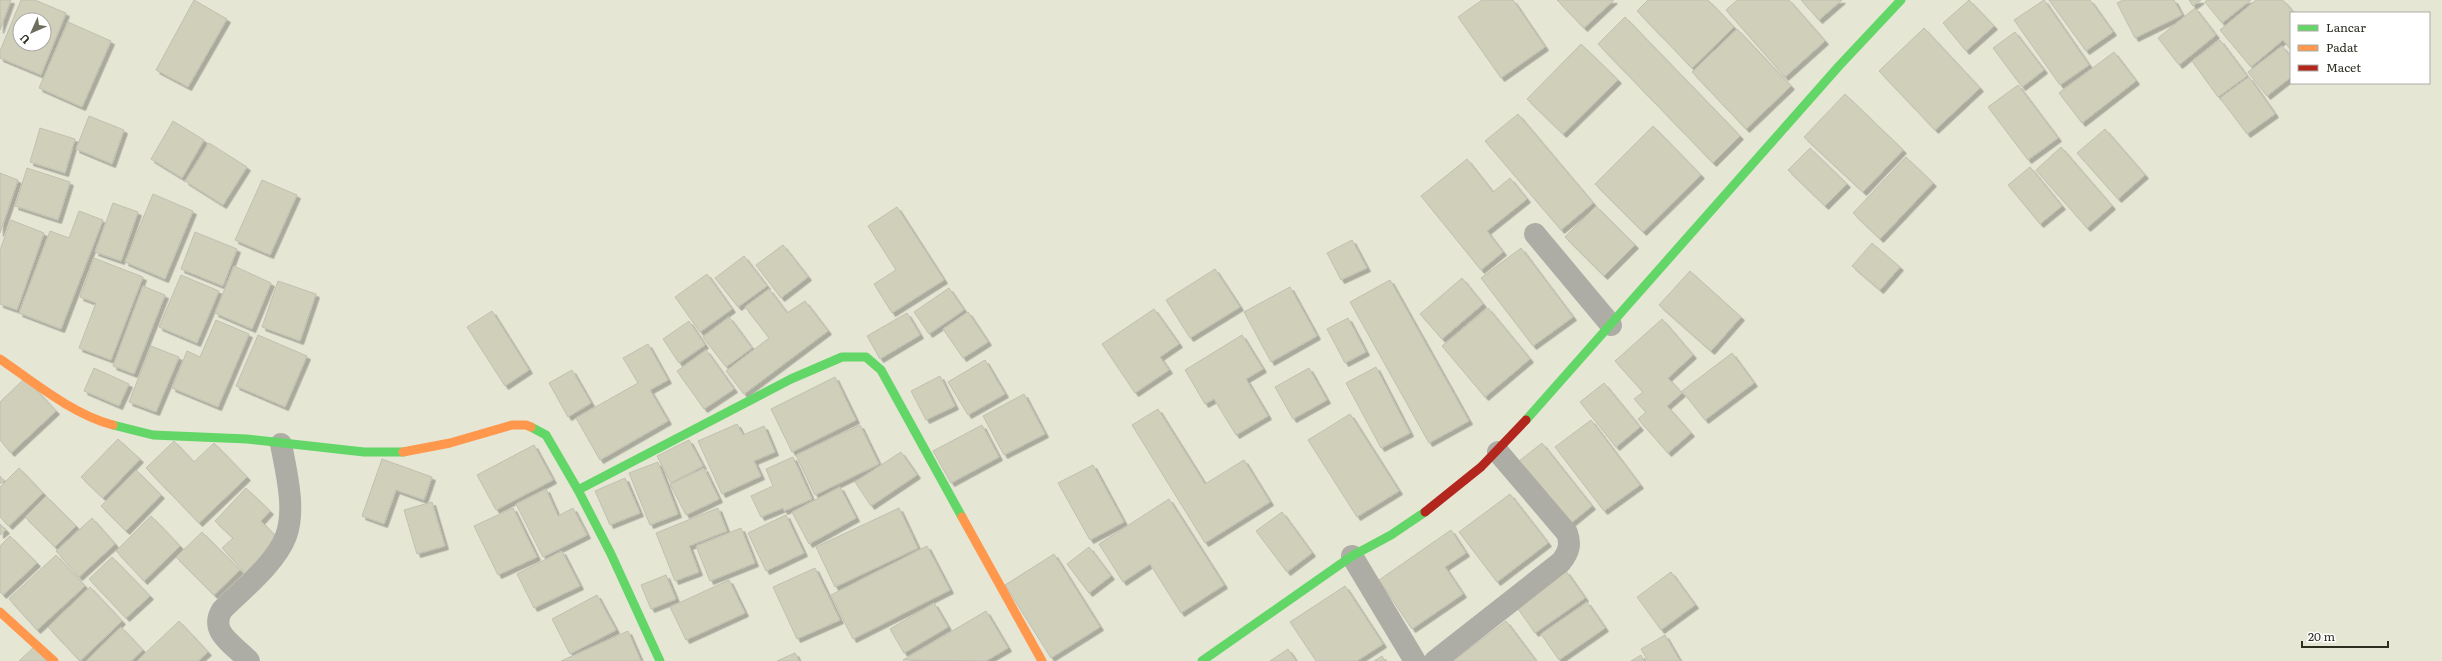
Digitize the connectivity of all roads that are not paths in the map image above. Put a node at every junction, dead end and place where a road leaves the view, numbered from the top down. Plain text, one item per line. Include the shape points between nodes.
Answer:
1 (1901, 0) edge
2 (1535, 234) dead end
3 (1611, 325) junction
4 (0, 360) edge
5 (281, 444) junction
6 (1498, 452) junction
7 (578, 490) junction
8 (1352, 556) junction
9 (0, 612) edge
10 (54, 661) edge
11 (249, 661) edge
12 (660, 661) edge
13 (1042, 661) edge
14 (1202, 661) edge
15 (1415, 661) edge
16 (1435, 661) edge

1 - 3 street
2 - 3 street
3 - 6 street
4 - 5 street via 64,403 98,421 124,430 153,435 246,439
5 - 7 street via 398,453 450,443 512,425 526,425 546,435
5 - 11 street via 289,507 286,535 273,557 222,610 217,620 220,632
6 - 8 street via 1466,483 1428,512 1377,544
6 - 16 street via 1567,533 1569,549 1561,562
7 - 12 street
7 - 13 street via 791,379 842,357 866,357 881,370
8 - 14 street
8 - 15 street
9 - 10 street

